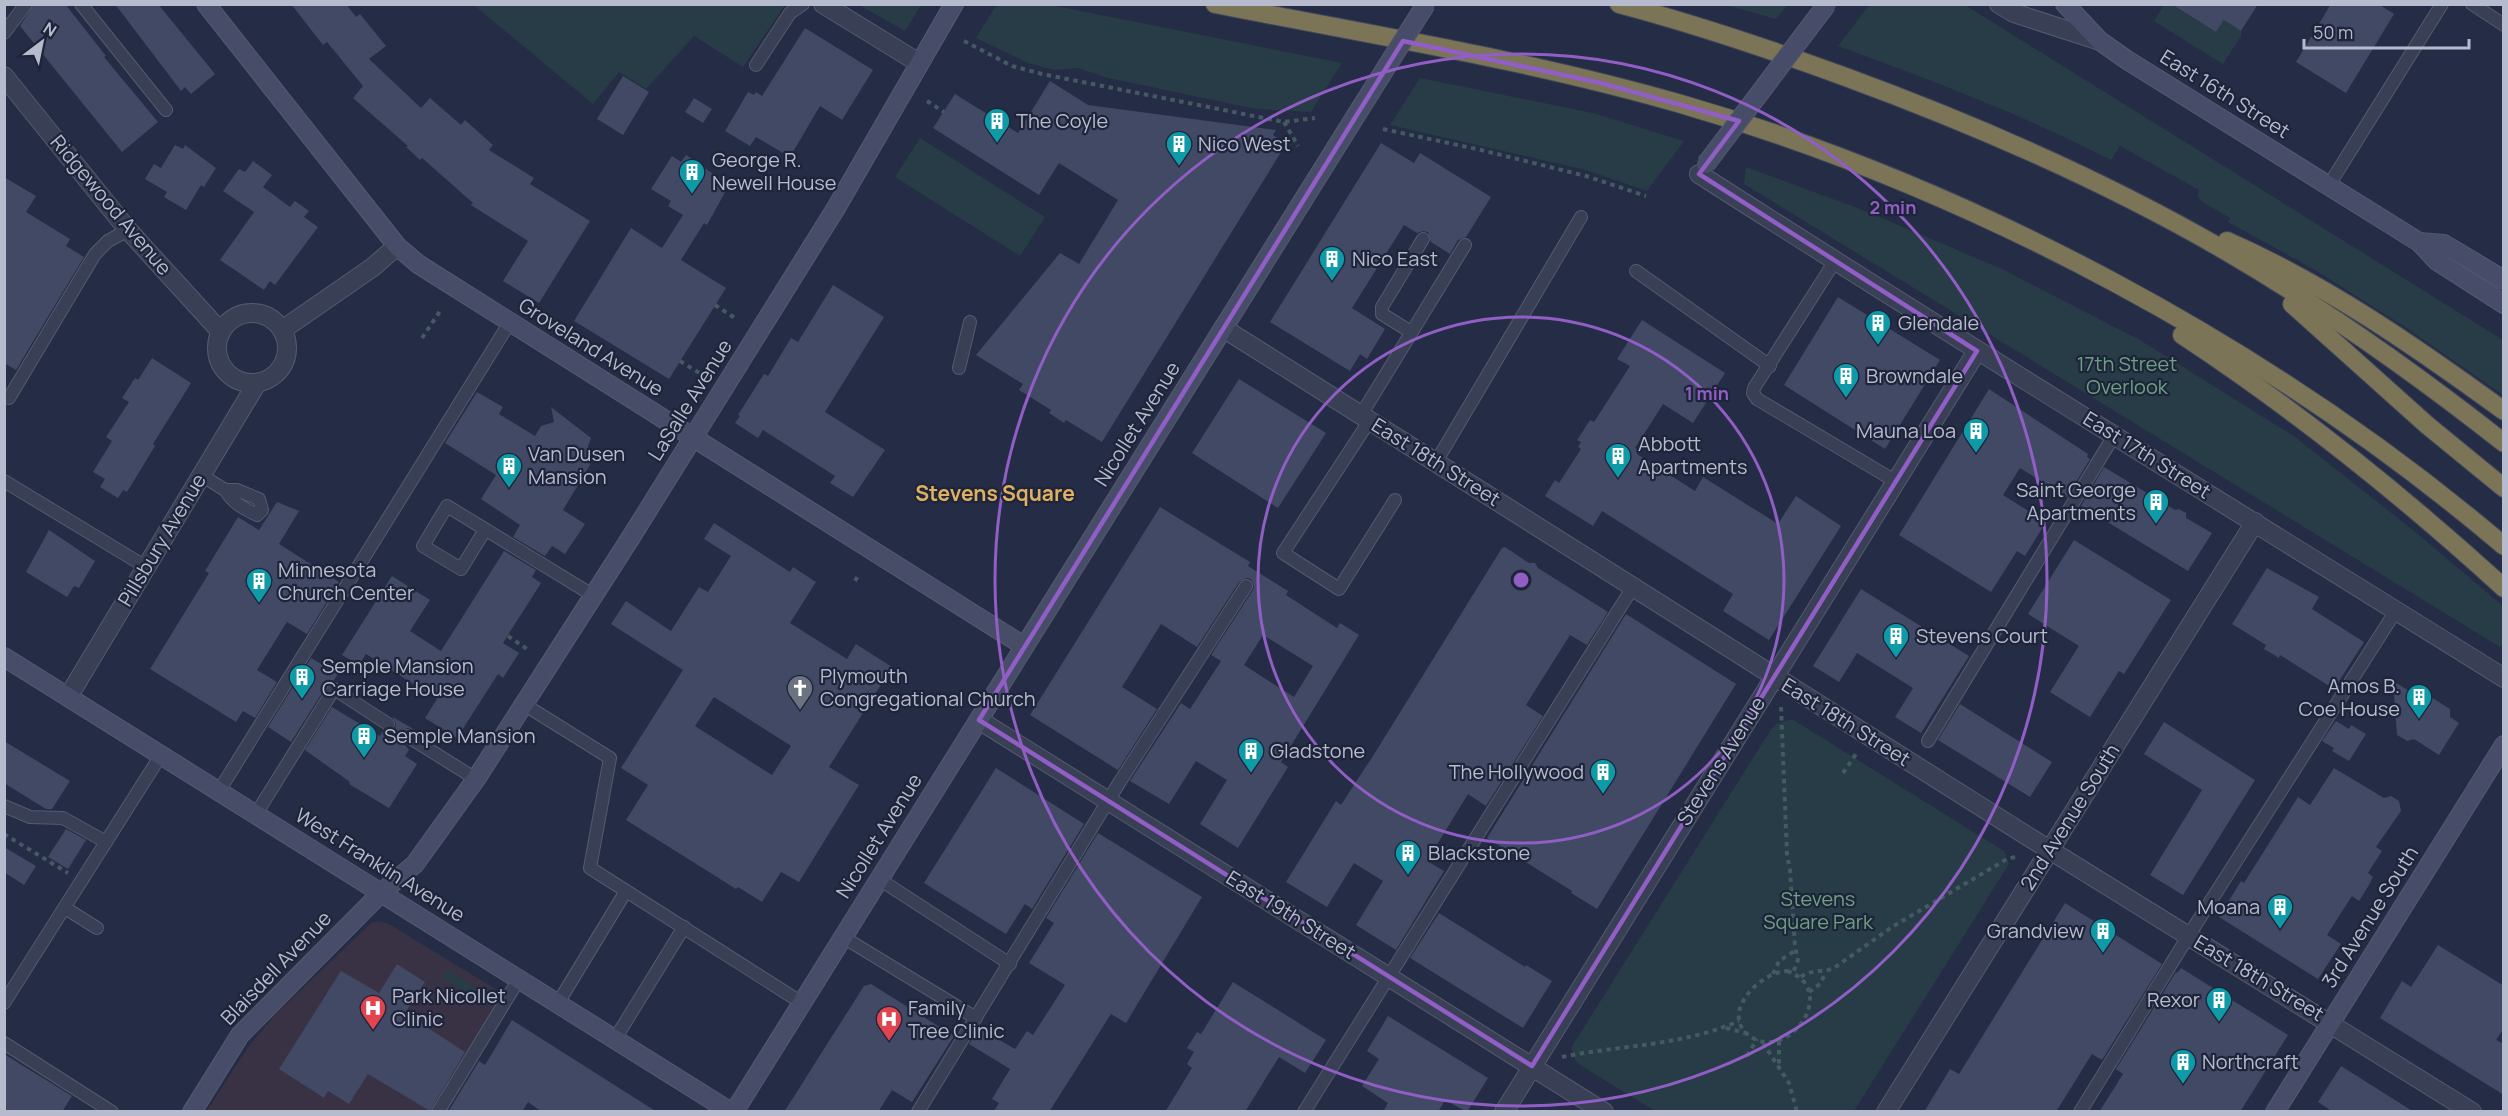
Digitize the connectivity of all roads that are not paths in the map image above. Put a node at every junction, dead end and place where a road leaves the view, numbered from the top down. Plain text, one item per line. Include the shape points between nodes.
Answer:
1 (26, 4) edge
2 (81, 4) edge
3 (206, 4) edge
4 (803, 4) edge
5 (823, 4) edge
6 (954, 4) edge
7 (1215, 4) edge
8 (1426, 4) edge
9 (1619, 4) edge
10 (1827, 4) edge
11 (1999, 4) edge
12 (2065, 4) edge
13 (2442, 4) edge
14 (2472, 4) edge
15 (2504, 25) edge
16 (4, 33) edge
17 (2100, 41) junction
18 (919, 63) junction
19 (756, 65) dead end
20 (4, 76) edge
21 (166, 110) dead end
22 (2096, 183) junction
23 (2329, 185) junction
24 (1973, 214) junction
25 (1581, 217) dead end
26 (128, 230) junction
27 (1423, 240) dead end
28 (2419, 242) junction
29 (1465, 245) dead end
30 (397, 246) junction
31 (2225, 251) junction
32 (1835, 261) junction
33 (1636, 270) dead end
34 (2504, 280) edge
35 (2504, 304) edge
36 (510, 322) junction
37 (970, 322) dead end
38 (1223, 328) junction
39 (282, 330) junction
40 (220, 332) junction
41 (1411, 332) junction
42 (1977, 351) junction
43 (1770, 366) junction
44 (958, 368) dead end
45 (257, 383) junction
46 (9, 398) dead end
47 (2504, 411) edge
48 (1365, 418) junction
49 (2115, 434) junction
50 (693, 437) junction
51 (2504, 443) edge
52 (1436, 462) junction
53 (201, 475) junction
54 (4, 481) edge
55 (1895, 481) junction
56 (2504, 488) edge
57 (225, 490) dead end
58 (1395, 500) dead end
59 (2255, 522) junction
60 (485, 530) junction
61 (2504, 546) edge
62 (146, 567) junction
63 (1246, 586) dead end
64 (1633, 586) junction
65 (2504, 588) edge
66 (594, 596) junction
67 (2397, 609) junction
68 (1024, 646) junction
69 (4, 657) edge
70 (1774, 676) junction
71 (2504, 678) edge
72 (68, 697) junction
73 (525, 705) junction
74 (979, 720) junction
75 (388, 724) dead end
76 (407, 736) dead end
77 (1928, 741) dead end
78 (2504, 745) edge
79 (161, 755) junction
80 (476, 779) junction
81 (219, 791) junction
82 (1108, 801) junction
83 (4, 806) edge
84 (256, 814) junction
85 (106, 842) junction
86 (2050, 850) junction
87 (879, 879) junction
88 (626, 891) junction
89 (381, 892) junction
90 (65, 908) junction
91 (684, 927) junction
92 (97, 928) dead end
93 (2189, 935) junction
94 (843, 937) junction
95 (1010, 964) junction
96 (1388, 976) junction
97 (519, 979) junction
98 (4, 1003) edge
99 (558, 1003) junction
100 (802, 1003) junction
101 (976, 1018) junction
102 (2331, 1022) junction
103 (615, 1039) junction
104 (4, 1043) edge
105 (1532, 1066) junction
106 (2470, 1111) edge
107 (112, 1112) edge
108 (192, 1112) edge
109 (438, 1112) edge
110 (732, 1112) edge
111 (918, 1112) edge
112 (1304, 1112) edge
113 (1503, 1112) edge
114 (1604, 1112) edge
115 (1886, 1112) edge
116 (2080, 1112) edge
117 (2275, 1112) edge

1 - 16 lane
2 - 21 lane
3 - 30 street, Groveland Avenue
4 - 19 lane via 790,13
5 - 18 street
6 - 18 street, LaSalle Avenue
7 - 24 highway via 1643,93 1831,153
8 - 38 street, Nicollet Avenue, bridge
9 - 22 highway via 1749,42 1886,92
10 - 32 street, East 17th Street, bridge via 1703,169
11 - 17 street, East 16th Street via 2014,14
12 - 17 street
13 - 23 lane
14 - 15 lane
17 - 23 street, East 16th Street
18 - 50 street, LaSalle Avenue via 836,208
20 - 26 street, Ridgewood Avenue
22 - 31 highway
22 - 47 highway via 2273,261 2318,286
23 - 28 street, East 16th Street
24 - 61 highway via 2144,300 2311,401 2395,460
24 - 65 highway via 2164,323 2214,356 2323,435
25 - 52 lane
26 - 40 street, Ridgewood Avenue
26 - 46 lane via 95,254
27 - 41 lane via 1382,307 1382,314
28 - 34 street, East 16th Street via 2444,244
28 - 35 street, East 16th Street via 2437,261
29 - 41 lane
30 - 36 street, Groveland Avenue via 418,264
30 - 39 street
31 - 51 highway via 2400,364
31 - 56 highway
32 - 42 street, East 17th Street
32 - 43 lane
33 - 43 lane
36 - 50 street, Groveland Avenue
36 - 81 lane
37 - 44 lane
38 - 48 street, East 18th Street
38 - 68 street, Nicollet Avenue
39 - 40 street via 266,315 244,313
39 - 45 street via 286,341 284,363 278,372
40 - 45 street via 216,348 224,370 245,383
41 - 48 lane
42 - 49 street, East 17th Street
42 - 55 street, Stevens Avenue
43 - 55 lane via 1754,388 1756,399
45 - 53 street, Pillsbury Avenue
48 - 52 street, East 18th Street
48 - 58 lane via 1283,553 1339,589
49 - 59 street, East 17th Street
49 - 77 lane
50 - 66 street, LaSalle Avenue
50 - 68 street, Groveland Avenue
52 - 64 street, East 18th Street
53 - 57 lane
53 - 62 street, Pillsbury Avenue
54 - 62 lane
55 - 70 street, Stevens Avenue
59 - 67 street, East 17th Street
59 - 86 street, 2nd Avenue South
60 - 60 lane via 447,506 423,546 461,569
60 - 66 lane
62 - 72 street, Pillsbury Avenue
63 - 82 lane
64 - 70 street, East 18th Street
64 - 96 lane
66 - 73 street, LaSalle Avenue
67 - 71 street, East 17th Street
67 - 93 lane
68 - 74 street, Nicollet Avenue
69 - 72 street, West Franklin Avenue
70 - 86 street, East 18th Street
70 - 105 street, Stevens Avenue
72 - 79 street, West Franklin Avenue
73 - 80 street, LaSalle Avenue
73 - 88 lane via 610,758 590,868
74 - 82 street, East 19th Street
74 - 87 street, Nicollet Avenue
75 - 84 lane via 334,689
76 - 80 lane
78 - 102 street, 3rd Avenue South
79 - 81 street, West Franklin Avenue
79 - 85 lane
80 - 89 street, LaSalle Avenue via 415,864
81 - 84 street, West Franklin Avenue
82 - 95 lane
82 - 96 street, East 19th Street
83 - 85 lane via 30,817 63,818
84 - 89 street, West Franklin Avenue
85 - 90 lane
86 - 93 street, East 18th Street
86 - 115 street, 2nd Avenue South
87 - 94 street, Nicollet Avenue
87 - 95 lane
88 - 91 lane
88 - 99 lane
89 - 97 street, West Franklin Avenue
89 - 108 street, Blaisdell Avenue via 240,1035
90 - 92 lane
90 - 98 lane
91 - 100 lane
91 - 103 lane
93 - 102 street, East 18th Street
93 - 116 lane
94 - 100 street, Nicollet Avenue
94 - 101 lane
95 - 101 lane
96 - 105 street, East 19th Street
96 - 112 lane
97 - 99 street, West Franklin Avenue
97 - 109 lane
99 - 103 street, West Franklin Avenue
100 - 110 street, Nicollet Avenue
101 - 111 lane
102 - 106 street, East 18th Street
102 - 117 street, 3rd Avenue South
103 - 110 street, West Franklin Avenue
104 - 107 lane
105 - 113 street, Stevens Avenue
105 - 114 street, East 19th Street

